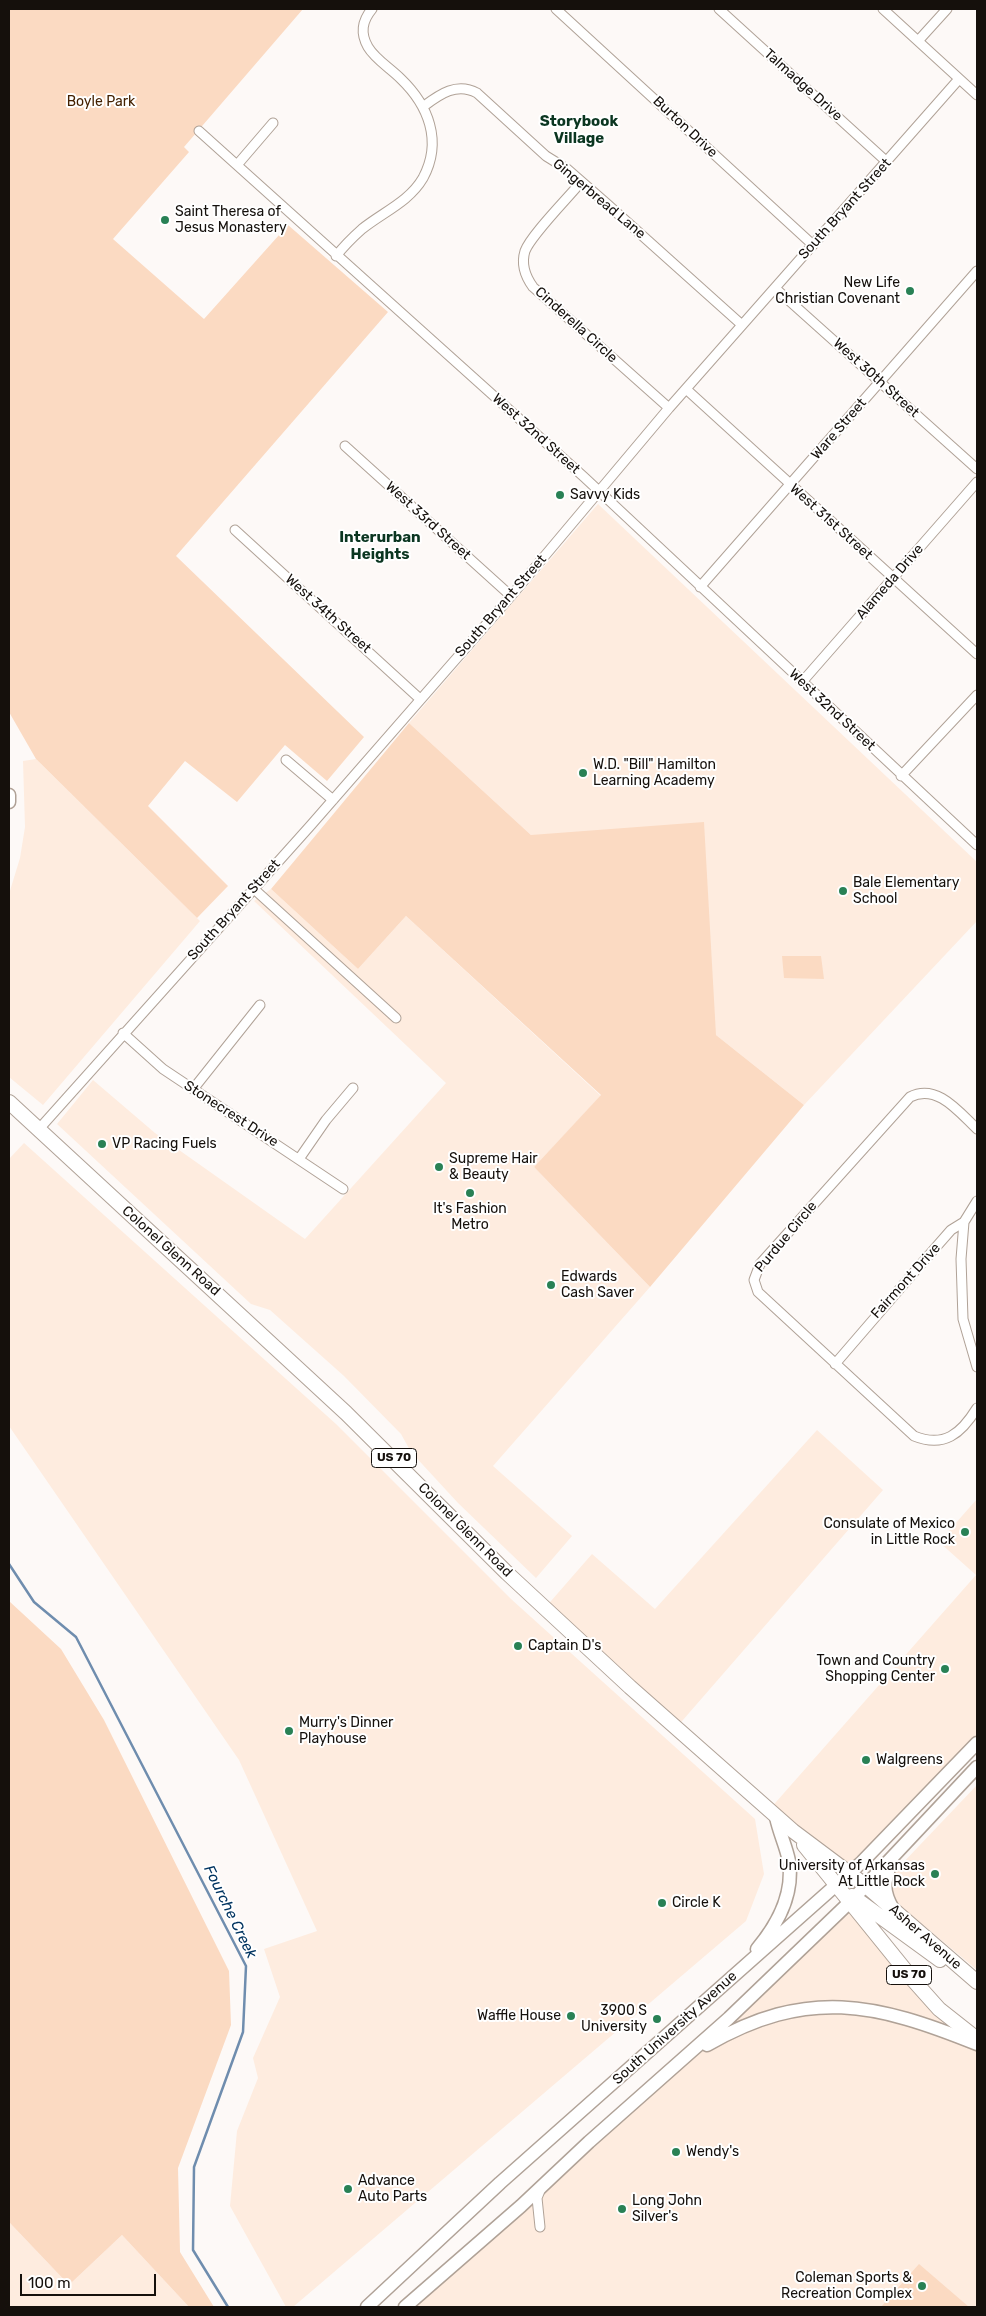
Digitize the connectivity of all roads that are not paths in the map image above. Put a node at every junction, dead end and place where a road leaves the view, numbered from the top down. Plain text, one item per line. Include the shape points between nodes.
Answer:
1 (372, 9) edge
2 (556, 9) edge
3 (719, 9) edge
4 (882, 9) edge
5 (947, 9) edge
6 (918, 41) junction
7 (959, 80) junction
8 (977, 95) edge
9 (424, 106) junction
10 (274, 122) dead end
11 (199, 131) dead end
12 (887, 162) junction
13 (237, 165) junction
14 (581, 182) junction
15 (813, 245) junction
16 (336, 256) junction
17 (977, 271) edge
18 (775, 288) junction
19 (742, 325) junction
20 (880, 382) junction
21 (686, 389) junction
22 (669, 408) junction
23 (345, 446) dead end
24 (977, 469) edge
25 (977, 482) edge
26 (790, 485) junction
27 (598, 491) junction
28 (235, 530) dead end
29 (894, 577) junction
30 (700, 587) junction
31 (511, 596) junction
32 (977, 654) edge
33 (802, 682) junction
34 (977, 695) edge
35 (420, 699) junction
36 (286, 760) dead end
37 (901, 776) junction
38 (9, 795) edge
39 (9, 800) edge
40 (333, 800) junction
41 (977, 845) edge
42 (254, 889) junction
43 (260, 1005) dead end
44 (396, 1018) dead end
45 (123, 1033) junction
46 (194, 1088) junction
47 (353, 1088) dead end
48 (9, 1102) edge
49 (39, 1129) junction
50 (977, 1129) edge
51 (299, 1159) junction
52 (343, 1189) dead end
53 (977, 1201) edge
54 (964, 1222) junction
55 (835, 1364) junction
56 (977, 1367) edge
57 (977, 1408) edge
58 (977, 1743) edge
59 (977, 1767) edge
60 (776, 1817) junction
61 (793, 1831) junction
62 (893, 1855) junction
63 (850, 1873) junction
64 (836, 1885) junction
65 (865, 1885) junction
66 (852, 1900) junction
67 (893, 1909) junction
68 (735, 1975) junction
69 (977, 1982) edge
70 (977, 2039) edge
71 (977, 2044) edge
72 (668, 2072) junction
73 (541, 2188) junction
74 (540, 2227) dead end
75 (367, 2307) edge
76 (404, 2307) edge

1 - 9 street via 363,26 367,45
2 - 15 street, Burton Drive
3 - 12 street, Talmadge Drive
4 - 6 street
5 - 6 street
6 - 7 street
7 - 8 street
7 - 12 street, South Bryant Street
9 - 14 street, Gingerbread Lane via 450,90 471,90 546,156
9 - 16 street via 430,122 432,145 423,178 402,202 363,228
10 - 13 street
11 - 13 street, West 32nd Street
12 - 15 street, South Bryant Street
13 - 16 street, West 32nd Street
14 - 19 street, Gingerbread Lane
14 - 22 street, Cinderella Circle via 528,245 523,260 525,274 533,287
15 - 18 street, South Bryant Street
16 - 27 street, West 32nd Street
17 - 20 street, Ware Street
18 - 19 street, South Bryant Street
18 - 20 street, West 30th Street
19 - 21 street, South Bryant Street
20 - 24 street, West 30th Street
20 - 26 street, Ware Street
21 - 22 street, South Bryant Street
21 - 26 street, West 31st Street
22 - 27 street, South Bryant Street
23 - 31 street, West 33rd Street
25 - 29 street, Alameda Drive
26 - 29 street, West 31st Street
26 - 30 street, Ware Street
27 - 30 street, West 32nd Street
27 - 31 street, South Bryant Street
28 - 35 street, West 34th Street
29 - 32 street, West 31st Street
29 - 33 street, Alameda Drive
30 - 33 street, West 32nd Street
31 - 35 street, South Bryant Street
33 - 37 street, West 32nd Street
34 - 37 street
35 - 40 street, South Bryant Street
36 - 40 street
37 - 41 street, West 32nd Street
38 - 39 main road
40 - 42 street, South Bryant Street
42 - 44 street
42 - 45 street, South Bryant Street
43 - 46 street
45 - 46 street, Stonecrest Drive via 163,1069
45 - 49 street, South Bryant Street
46 - 51 street, Stonecrest Drive
47 - 51 street
48 - 49 main road, Colonel Glenn Road / US 70
49 - 60 main road, Colonel Glenn Road / US 70 via 346,1413 537,1602
50 - 55 street, Purdue Circle via 936,1094 922,1092 910,1097 756,1271 754,1280 758,1292
51 - 52 street, Stonecrest Drive
53 - 54 street, Fairmont Drive
54 - 55 street, Fairmont Drive via 951,1230
54 - 56 street via 961,1259 963,1319
55 - 57 street, Purdue Circle via 895,1421 923,1440 949,1438
58 - 63 main road, South University Avenue
59 - 62 main road, South University Avenue
60 - 61 main road, Colonel Glenn Road / US 70
60 - 68 main road via 789,1861 788,1892 768,1934
61 - 63 main road, Colonel Glenn Road / US 70
61 - 64 main road, Colonel Glenn Road / US 70
62 - 65 main road, South University Avenue
62 - 67 main road via 884,1885
63 - 64 main road, South University Avenue
63 - 65 main road, Asher Avenue / US 70
64 - 66 main road, Colonel Glenn Road
64 - 68 main road, South University Avenue
65 - 66 main road, South University Avenue
65 - 67 main road, Asher Avenue / US 70
66 - 69 main road, Colonel Glenn Road
66 - 70 main road, Asher Avenue / US 70 via 939,2009
66 - 72 main road, South University Avenue
67 - 69 main road, Asher Avenue / US 70
68 - 75 main road, South University Avenue via 495,2187
71 - 72 main road via 899,2015 852,2007 817,2008 766,2018 722,2036
72 - 73 main road, South University Avenue
73 - 74 street via 537,2198
73 - 76 main road, South University Avenue

